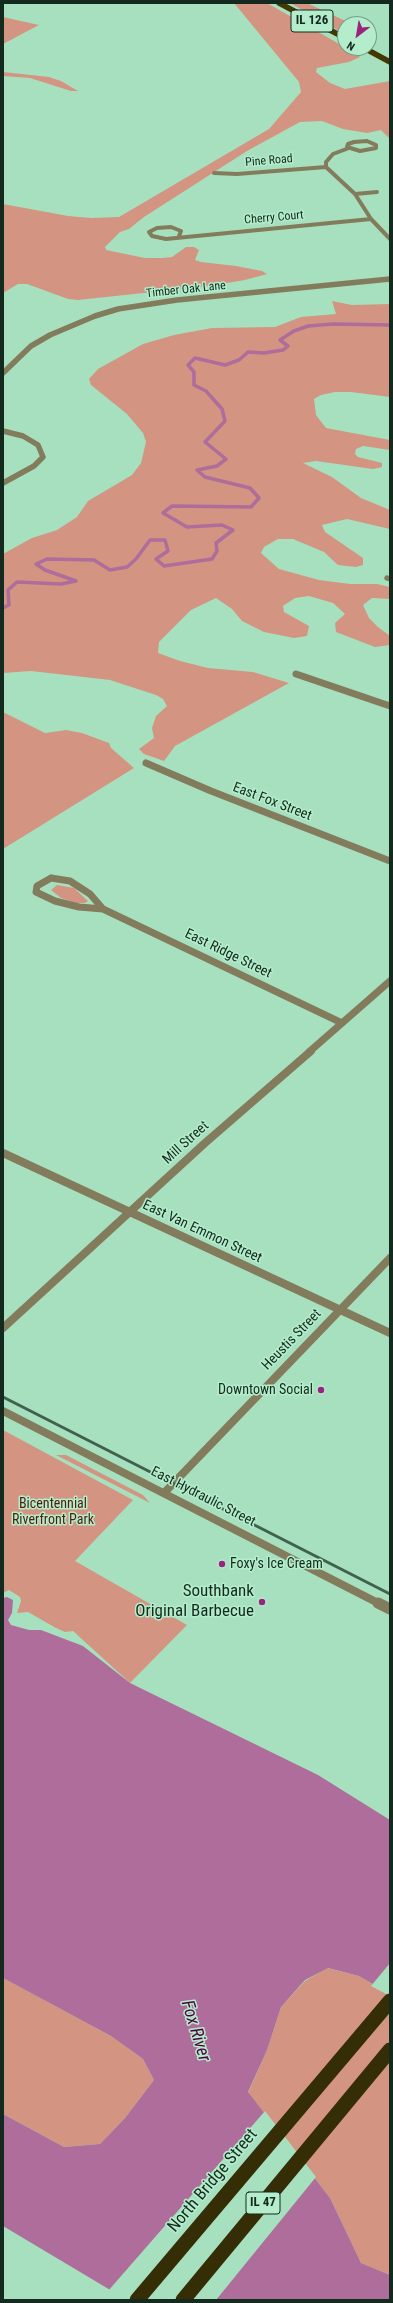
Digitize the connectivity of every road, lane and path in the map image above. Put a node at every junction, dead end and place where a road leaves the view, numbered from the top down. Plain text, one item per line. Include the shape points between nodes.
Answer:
1 (279, 3) edge
2 (337, 34) edge
3 (377, 55) edge
4 (390, 62) edge
5 (348, 148) junction
6 (326, 167) junction
7 (214, 173) dead end
8 (378, 192) dead end
9 (355, 194) junction
10 (371, 219) junction
11 (179, 236) junction
12 (390, 239) edge
13 (390, 279) edge
14 (3, 373) edge
15 (3, 431) edge
16 (3, 483) edge
17 (296, 674) dead end
18 (390, 706) edge
19 (146, 763) dead end
20 (390, 861) edge
21 (103, 909) junction
22 (390, 981) edge
23 (342, 1023) junction
24 (3, 1153) edge
25 (128, 1212) junction
26 (390, 1258) edge
27 (340, 1311) junction
28 (3, 1328) edge
29 (390, 1333) edge
30 (3, 1411) edge
31 (164, 1493) junction
32 (390, 1609) edge
33 (390, 2001) edge
34 (390, 2050) edge
35 (138, 2300) edge
36 (183, 2300) edge

1 - 2 main road, IL 126
3 - 4 main road
5 - 5 street via 366,151 377,146 371,142 358,141 348,144
5 - 6 street via 333,154 326,162
6 - 7 street, Pine Road via 237,174
6 - 9 street
8 - 9 street
9 - 10 street
10 - 11 street, Cherry Court
10 - 12 street
11 - 11 street, Cherry Court via 181,231 171,227 157,228 149,232 152,236 160,238
13 - 14 street, Timber Oak Lane via 177,300 118,309 50,335 31,346
15 - 16 street via 23,436 38,445 43,457 34,466
17 - 18 street
19 - 20 street, East Fox Street
21 - 21 street, East Ridge Street via 90,894 70,881 51,878 37,886 36,892 55,901
21 - 23 street, East Ridge Street
22 - 23 street, Mill Street
23 - 25 street, Mill Street
24 - 25 street, East Van Emmon Street
25 - 27 street, East Van Emmon Street
25 - 28 street, Mill Street
26 - 27 street, Heustis Street
27 - 29 street, East Van Emmon Street
27 - 31 street, Heustis Street
30 - 31 street, East Hydraulic Street
31 - 32 street, East Hydraulic Street
33 - 35 highway, North Bridge Street
34 - 36 highway, IL 47

